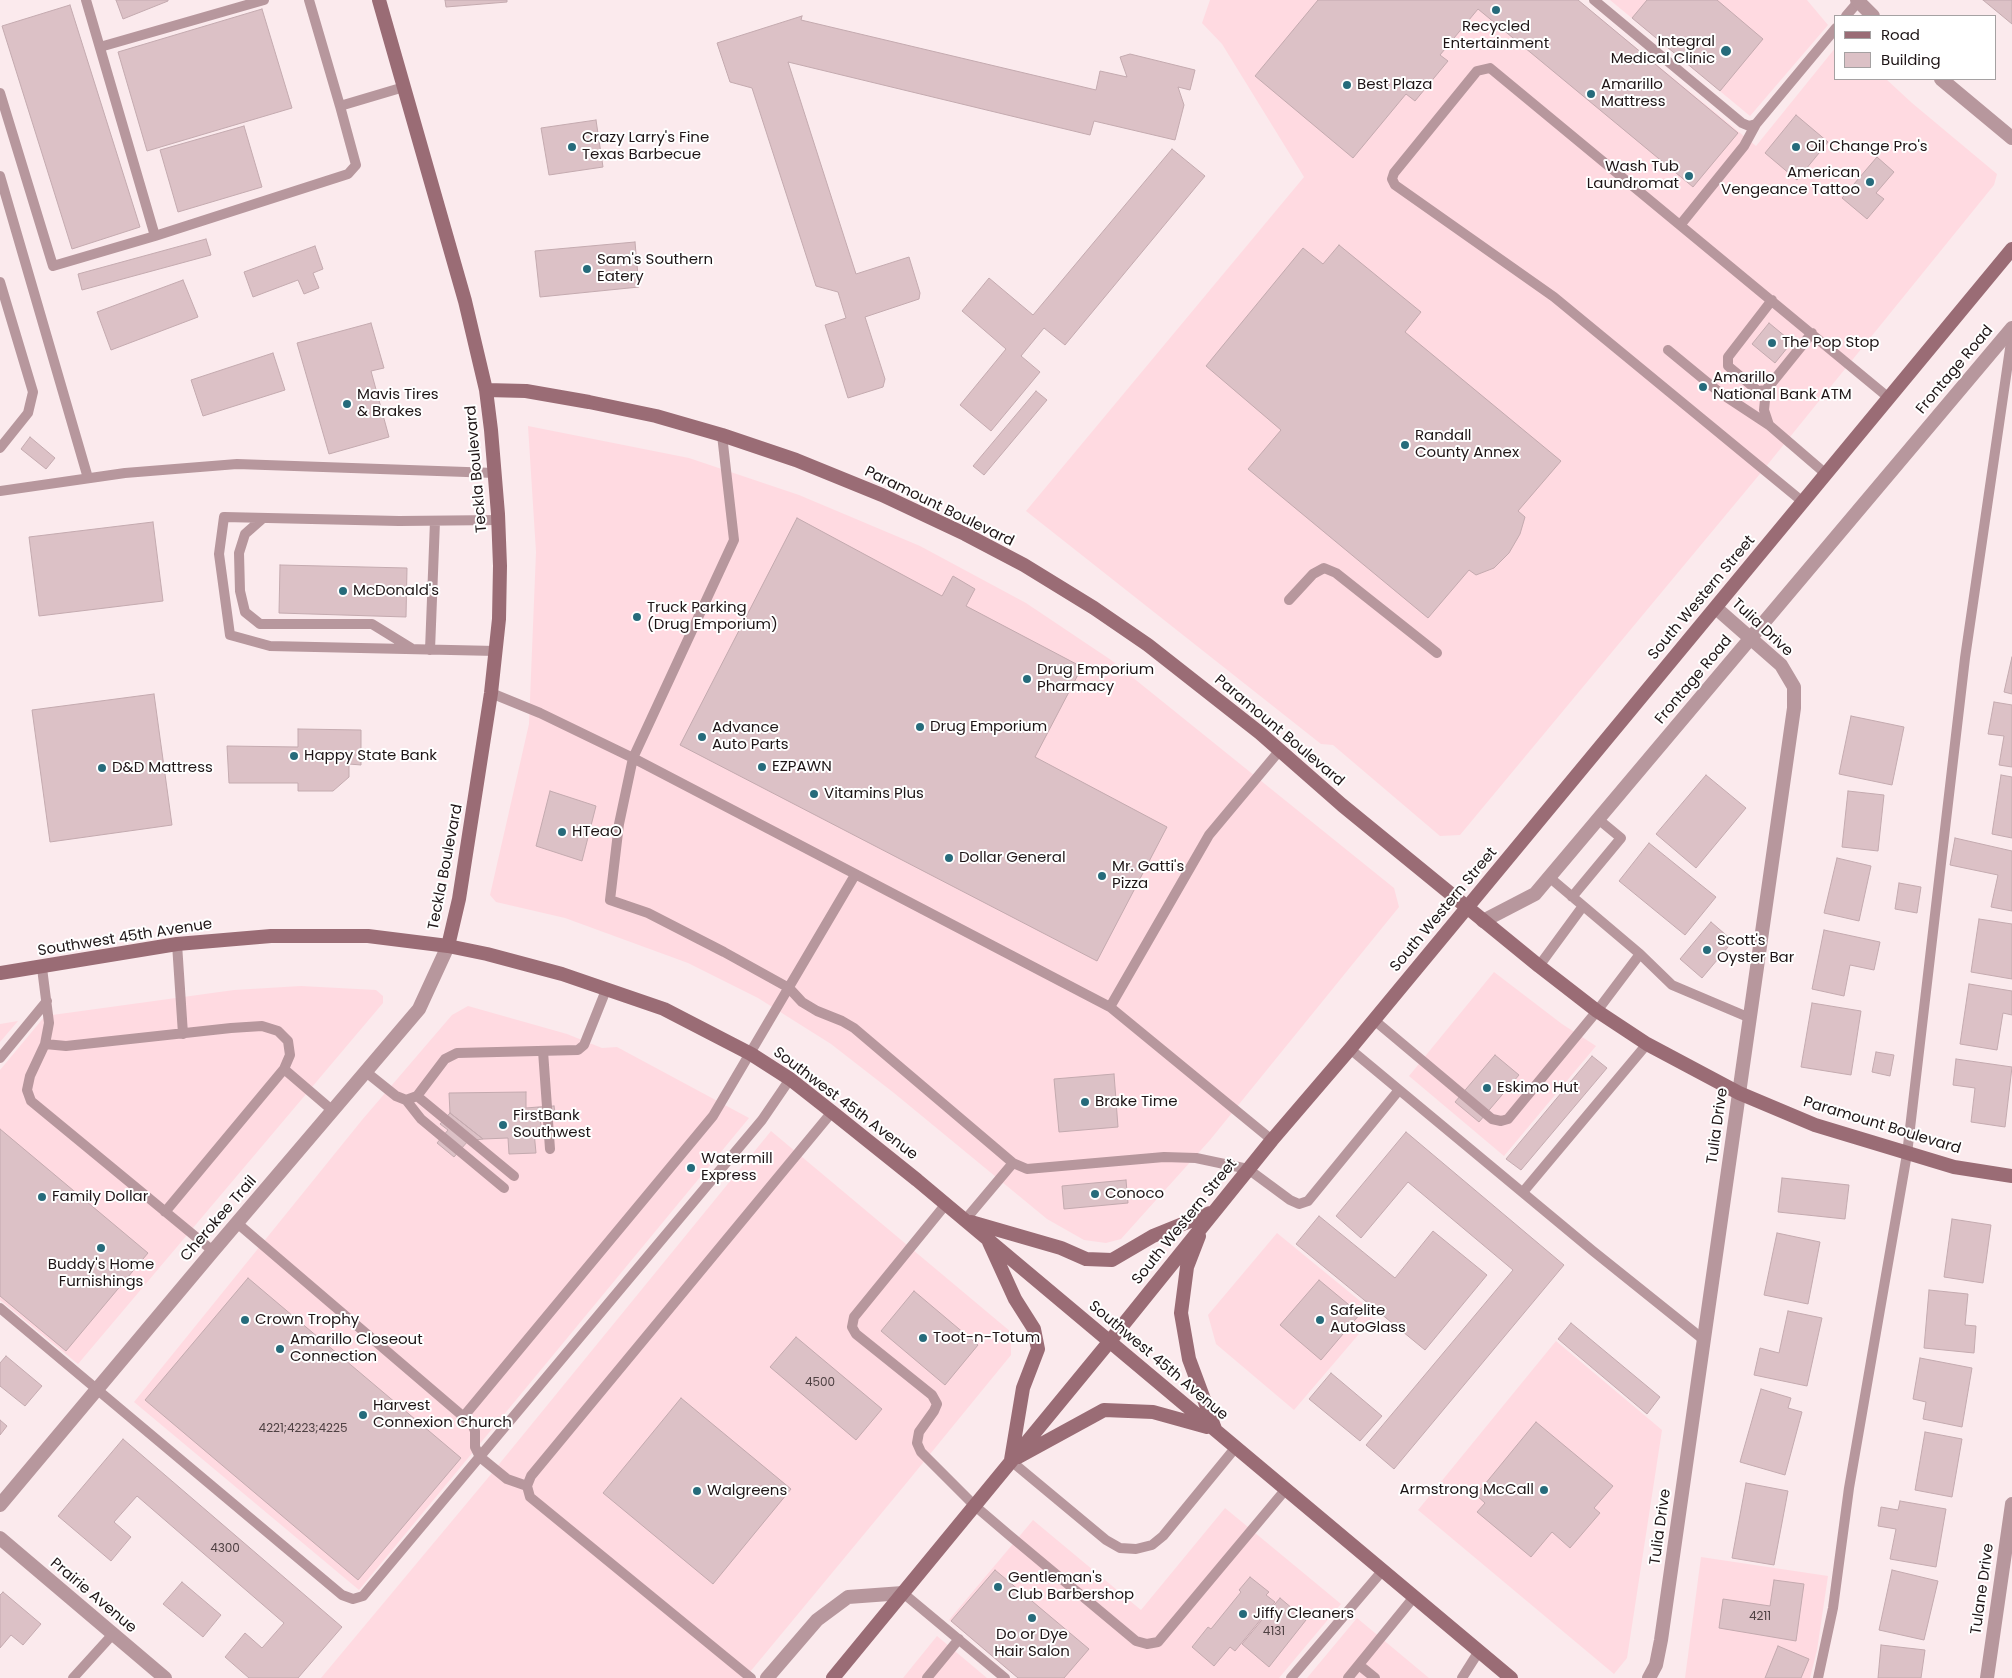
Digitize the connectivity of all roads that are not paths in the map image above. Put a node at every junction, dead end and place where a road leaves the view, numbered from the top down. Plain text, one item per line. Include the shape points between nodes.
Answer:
1 (86, 0) edge
2 (264, 0) edge
3 (309, 0) edge
4 (379, 0) edge
5 (1594, 0) edge
6 (1858, 1) edge
7 (1847, 15) edge
8 (1872, 15) edge
9 (1834, 30) edge
10 (100, 47) junction
11 (1942, 80) edge
12 (404, 87) junction
13 (0, 93) edge
14 (340, 106) junction
15 (1756, 124) junction
16 (2012, 138) edge
17 (0, 176) edge
18 (1681, 224) junction
19 (155, 236) junction
20 (2012, 250) edge
21 (0, 282) edge
22 (1772, 300) junction
23 (2012, 328) edge
24 (1812, 333) junction
25 (2012, 335) edge
26 (1668, 350) dead end
27 (486, 390) junction
28 (1766, 390) junction
29 (1889, 398) junction
30 (1770, 425) junction
31 (722, 435) junction
32 (0, 448) edge
33 (495, 473) junction
34 (1826, 474) junction
35 (88, 478) junction
36 (0, 491) edge
37 (1803, 502) junction
38 (262, 519) junction
39 (499, 520) junction
40 (435, 521) junction
41 (1289, 600) dead end
42 (1716, 608) junction
43 (1750, 637) junction
44 (413, 649) junction
45 (430, 650) junction
46 (496, 651) junction
47 (1437, 653) dead end
48 (491, 693) junction
49 (1280, 750) junction
50 (633, 758) junction
51 (1598, 818) junction
52 (855, 875) junction
53 (1548, 877) junction
54 (1572, 897) junction
55 (1583, 906) junction
56 (1467, 908) junction
57 (1483, 921) junction
58 (178, 944) junction
59 (448, 946) junction
60 (1640, 954) junction
61 (1539, 966) junction
62 (42, 968) junction
63 (0, 973) edge
64 (789, 988) junction
65 (606, 990) junction
66 (47, 1001) junction
67 (1110, 1007) junction
68 (1597, 1011) junction
69 (1750, 1018) junction
70 (1374, 1020) junction
71 (183, 1034) junction
72 (45, 1044) junction
73 (1647, 1044) junction
74 (1350, 1049) junction
75 (543, 1050) junction
76 (751, 1054) junction
77 (0, 1058) edge
78 (284, 1069) junction
79 (366, 1072) junction
80 (790, 1079) junction
81 (1400, 1090) junction
82 (1739, 1093) junction
83 (417, 1096) junction
84 (406, 1100) junction
85 (333, 1111) junction
86 (832, 1112) junction
87 (1272, 1140) junction
88 (550, 1149) dead end
89 (1907, 1154) junction
90 (1013, 1163) junction
91 (1248, 1169) junction
92 (514, 1176) dead end
93 (2012, 1176) edge
94 (504, 1188) dead end
95 (1523, 1192) junction
96 (946, 1204) junction
97 (165, 1212) junction
98 (1213, 1212) junction
99 (965, 1220) junction
100 (237, 1223) junction
101 (1203, 1223) junction
102 (988, 1239) junction
103 (212, 1251) junction
104 (0, 1308) edge
105 (1704, 1340) junction
106 (1110, 1342) junction
107 (97, 1389) junction
108 (464, 1416) junction
109 (1215, 1430) junction
110 (1236, 1447) junction
111 (480, 1456) junction
112 (1011, 1461) junction
113 (527, 1486) junction
114 (1286, 1489) junction
115 (2012, 1504) edge
116 (0, 1506) edge
117 (975, 1506) junction
118 (0, 1538) edge
119 (1382, 1570) junction
120 (903, 1593) junction
121 (1414, 1597) junction
122 (113, 1634) junction
123 (959, 1640) junction
124 (1479, 1651) junction
125 (1359, 1665) junction
126 (74, 1678) edge
127 (165, 1678) edge
128 (751, 1678) edge
129 (767, 1678) edge
130 (833, 1678) edge
131 (927, 1678) edge
132 (1005, 1678) edge
133 (1291, 1678) edge
134 (1348, 1678) edge
135 (1375, 1678) edge
136 (1462, 1678) edge
137 (1511, 1678) edge
138 (1649, 1678) edge
139 (1818, 1678) edge
140 (1986, 1678) edge

1 - 10 lane
2 - 10 lane
3 - 14 lane
4 - 12 main road, Teckla Boulevard
5 - 15 lane via 1742,123 1748,126
6 - 7 lane
6 - 8 street
9 - 15 lane
10 - 19 lane
11 - 16 street
12 - 14 lane
12 - 27 main road, Teckla Boulevard via 465,301
13 - 19 lane via 52,266
14 - 19 lane via 356,165 348,174
15 - 18 lane via 1744,146
17 - 35 lane
18 - 22 lane
18 - 37 lane via 1490,68 1477,71 1392,179 1395,185 1554,297
20 - 29 main road, South Western Street
21 - 32 lane via 33,392 28,413
22 - 24 lane
22 - 28 lane via 1728,356 1728,366 1758,391
23 - 43 street, Frontage Road
24 - 28 lane
24 - 29 lane
25 - 89 lane via 1965,658
26 - 30 lane via 1718,392
27 - 31 main road, Paramount Boulevard via 526,391 589,402 656,416
27 - 33 main road, Teckla Boulevard
28 - 30 lane via 1764,410
29 - 34 main road, South Western Street
30 - 34 lane
31 - 49 main road, Paramount Boulevard via 796,460 882,495 1024,565 1148,645
31 - 50 lane via 734,540
33 - 35 lane via 237,464
33 - 39 main road, Teckla Boulevard
34 - 37 main road, South Western Street
35 - 36 lane
37 - 42 main road, South Western Street
38 - 40 lane
38 - 44 lane via 245,534 239,552 240,591 245,612 260,624 372,624
38 - 44 lane via 224,517 218,554 230,635 270,646
39 - 40 lane
39 - 46 main road, Teckla Boulevard
40 - 45 lane
41 - 47 lane via 1313,574 1324,568 1336,572
42 - 43 street, Tulia Drive
42 - 56 main road, South Western Street
43 - 51 street, Frontage Road
43 - 69 street, Tulia Drive via 1781,665 1794,687 1794,708
44 - 45 lane
45 - 46 lane
46 - 48 main road, Teckla Boulevard
48 - 50 lane
48 - 59 main road, Teckla Boulevard via 459,899
49 - 56 main road, Paramount Boulevard
49 - 67 lane via 1209,835
50 - 52 lane
50 - 64 lane via 619,824 610,900 648,913
51 - 53 street, Frontage Road
51 - 54 lane via 1621,838
52 - 64 lane
52 - 67 lane
53 - 54 lane
53 - 57 street, Frontage Road via 1535,894
54 - 55 lane
55 - 60 lane
55 - 61 lane
56 - 57 main road, Paramount Boulevard
56 - 70 main road, South Western Street
57 - 61 main road, Paramount Boulevard
58 - 59 main road, Southwest 45th Avenue via 271,936 368,936
58 - 62 main road, Southwest 45th Avenue
58 - 71 lane
59 - 65 main road, Southwest 45th Avenue via 552,972
59 - 79 street, Cherokee Trail via 419,1009
60 - 68 lane
60 - 69 lane via 1672,986
61 - 68 main road, Paramount Boulevard
62 - 63 main road, Southwest 45th Avenue
62 - 66 lane
64 - 76 lane
64 - 90 lane via 802,1002 854,1028
65 - 75 lane via 584,1045 578,1050
65 - 76 main road, Southwest 45th Avenue via 664,1009
66 - 72 lane via 50,1024
66 - 77 lane
67 - 87 lane
68 - 70 lane via 1508,1118 1501,1121 1492,1119
68 - 73 main road, Paramount Boulevard
69 - 82 street, Tulia Drive
70 - 74 main road, South Western Street
71 - 72 lane via 66,1046
71 - 78 lane via 262,1026 278,1031 288,1041 290,1055
72 - 97 lane via 30,1076 27,1090 31,1101
73 - 82 main road, Paramount Boulevard
73 - 95 lane
74 - 81 lane
74 - 87 main road, South Western Street
75 - 83 lane via 457,1052 445,1058
75 - 88 lane
76 - 80 main road, Southwest 45th Avenue
76 - 108 lane via 713,1116
78 - 85 lane
78 - 97 lane
79 - 84 lane
79 - 85 street, Cherokee Trail
80 - 86 main road, Southwest 45th Avenue
80 - 111 lane via 762,1120
81 - 91 lane via 1308,1201 1300,1204 1290,1200
81 - 95 lane
82 - 89 main road, Paramount Boulevard via 1816,1125
82 - 105 street, Tulia Drive
83 - 84 lane
83 - 92 lane
84 - 94 lane via 421,1119
85 - 100 street, Cherokee Trail
86 - 96 main road, Southwest 45th Avenue
86 - 113 lane via 531,1476
87 - 91 main road, South Western Street
89 - 93 main road, Paramount Boulevard via 1954,1167
89 - 139 lane via 1849,1488 1832,1616
90 - 91 lane via 1027,1169 1164,1157 1196,1158
90 - 99 lane
91 - 98 main road, South Western Street
95 - 105 lane
96 - 99 main road, Southwest 45th Avenue
96 - 117 lane via 854,1317 852,1327 856,1334 932,1395 936,1404 934,1411 919,1432 917,1443 938,1471
97 - 103 lane
98 - 99 main road via 1153,1236 1112,1260 1086,1259 1061,1248
98 - 101 main road, South Western Street
99 - 102 main road, Southwest 45th Avenue
100 - 103 street, Cherokee Trail
100 - 108 lane
101 - 106 main road, South Western Street
101 - 109 main road via 1187,1267 1181,1313 1189,1359
102 - 106 main road, Southwest 45th Avenue
102 - 112 main road via 1015,1299 1034,1329 1038,1349 1023,1388
103 - 107 street, Cherokee Trail
104 - 107 lane
105 - 138 street, Tulia Drive via 1661,1640 1656,1665
106 - 109 main road, Southwest 45th Avenue
106 - 112 main road, South Western Street
107 - 111 lane via 342,1595 353,1599 363,1596
107 - 116 street, Cherokee Trail
108 - 111 lane via 475,1431 475,1448
109 - 110 main road, Southwest 45th Avenue
109 - 112 main road via 1152,1412 1104,1410
110 - 112 lane via 1163,1536 1152,1545 1136,1550 1120,1548 1106,1540
110 - 114 main road, Southwest 45th Avenue
111 - 113 lane via 507,1479
112 - 117 main road, South Western Street
113 - 128 lane via 530,1498
114 - 117 lane via 1158,1642 1147,1644 1136,1641
114 - 119 main road, Southwest 45th Avenue
115 - 140 street, Tulane Drive
117 - 120 main road, South Western Street
118 - 122 street, Prairie Avenue
119 - 121 main road, Southwest 45th Avenue
119 - 133 lane
120 - 123 lane
120 - 129 street via 848,1597 817,1620
120 - 130 main road, South Western Street
121 - 124 main road, Southwest 45th Avenue
121 - 125 lane
122 - 126 lane
122 - 127 street, Prairie Avenue
123 - 131 lane
123 - 132 lane
124 - 136 lane
124 - 137 main road, Southwest 45th Avenue
125 - 134 lane
125 - 135 lane

